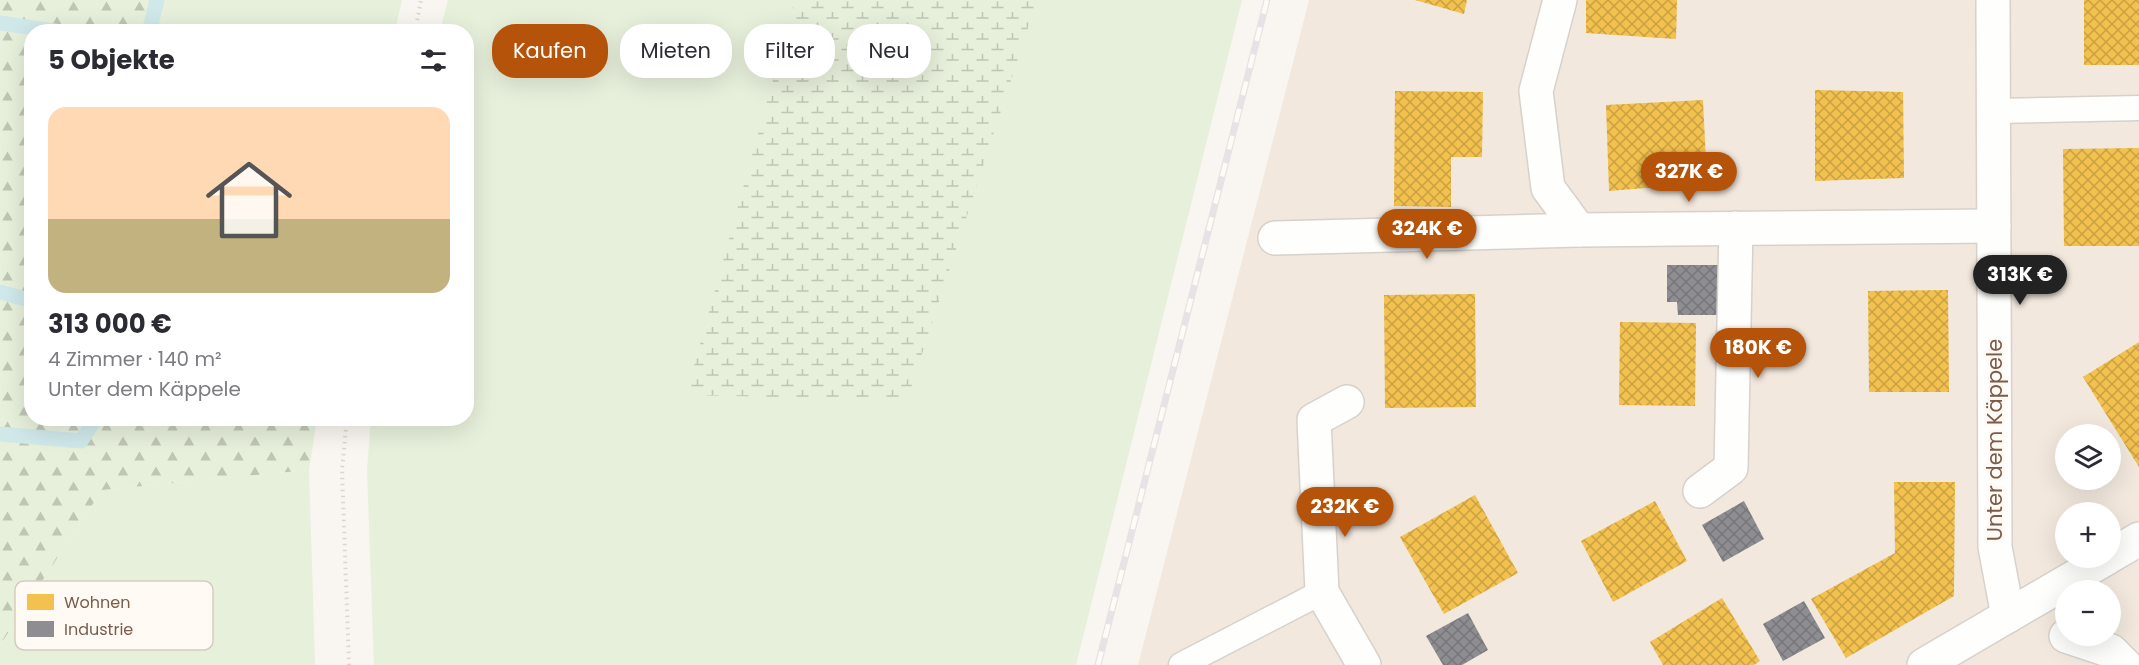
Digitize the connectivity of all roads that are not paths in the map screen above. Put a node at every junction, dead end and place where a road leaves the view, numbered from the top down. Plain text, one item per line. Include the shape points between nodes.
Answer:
1 (1560, 0) edge
2 (1993, 0) edge
3 (2139, 108) edge
4 (1994, 111) junction
5 (1994, 226) junction
6 (1736, 228) junction
7 (1579, 230) junction
8 (1275, 238) dead end
9 (1347, 402) dead end
10 (1700, 491) dead end
11 (2139, 539) edge
12 (2121, 550) edge
13 (2089, 568) edge
14 (1322, 592) junction
15 (2008, 616) junction
16 (2055, 632) edge
17 (2096, 646) edge
18 (1180, 665) edge
19 (1364, 665) edge
20 (1924, 665) edge
21 (2125, 665) edge

1 - 7 street via 1536,91 1548,188
2 - 4 street, Unter dem Käppele
3 - 4 lane
4 - 5 street, Unter dem Käppele
5 - 6 street
5 - 15 street, Unter dem Käppele via 1995,547
6 - 7 street
6 - 10 street via 1731,468
7 - 8 street
9 - 14 street via 1314,420
11 - 12 street
13 - 15 street
14 - 18 lane
14 - 19 street
15 - 16 street
15 - 20 street
17 - 21 street via 2111,651

